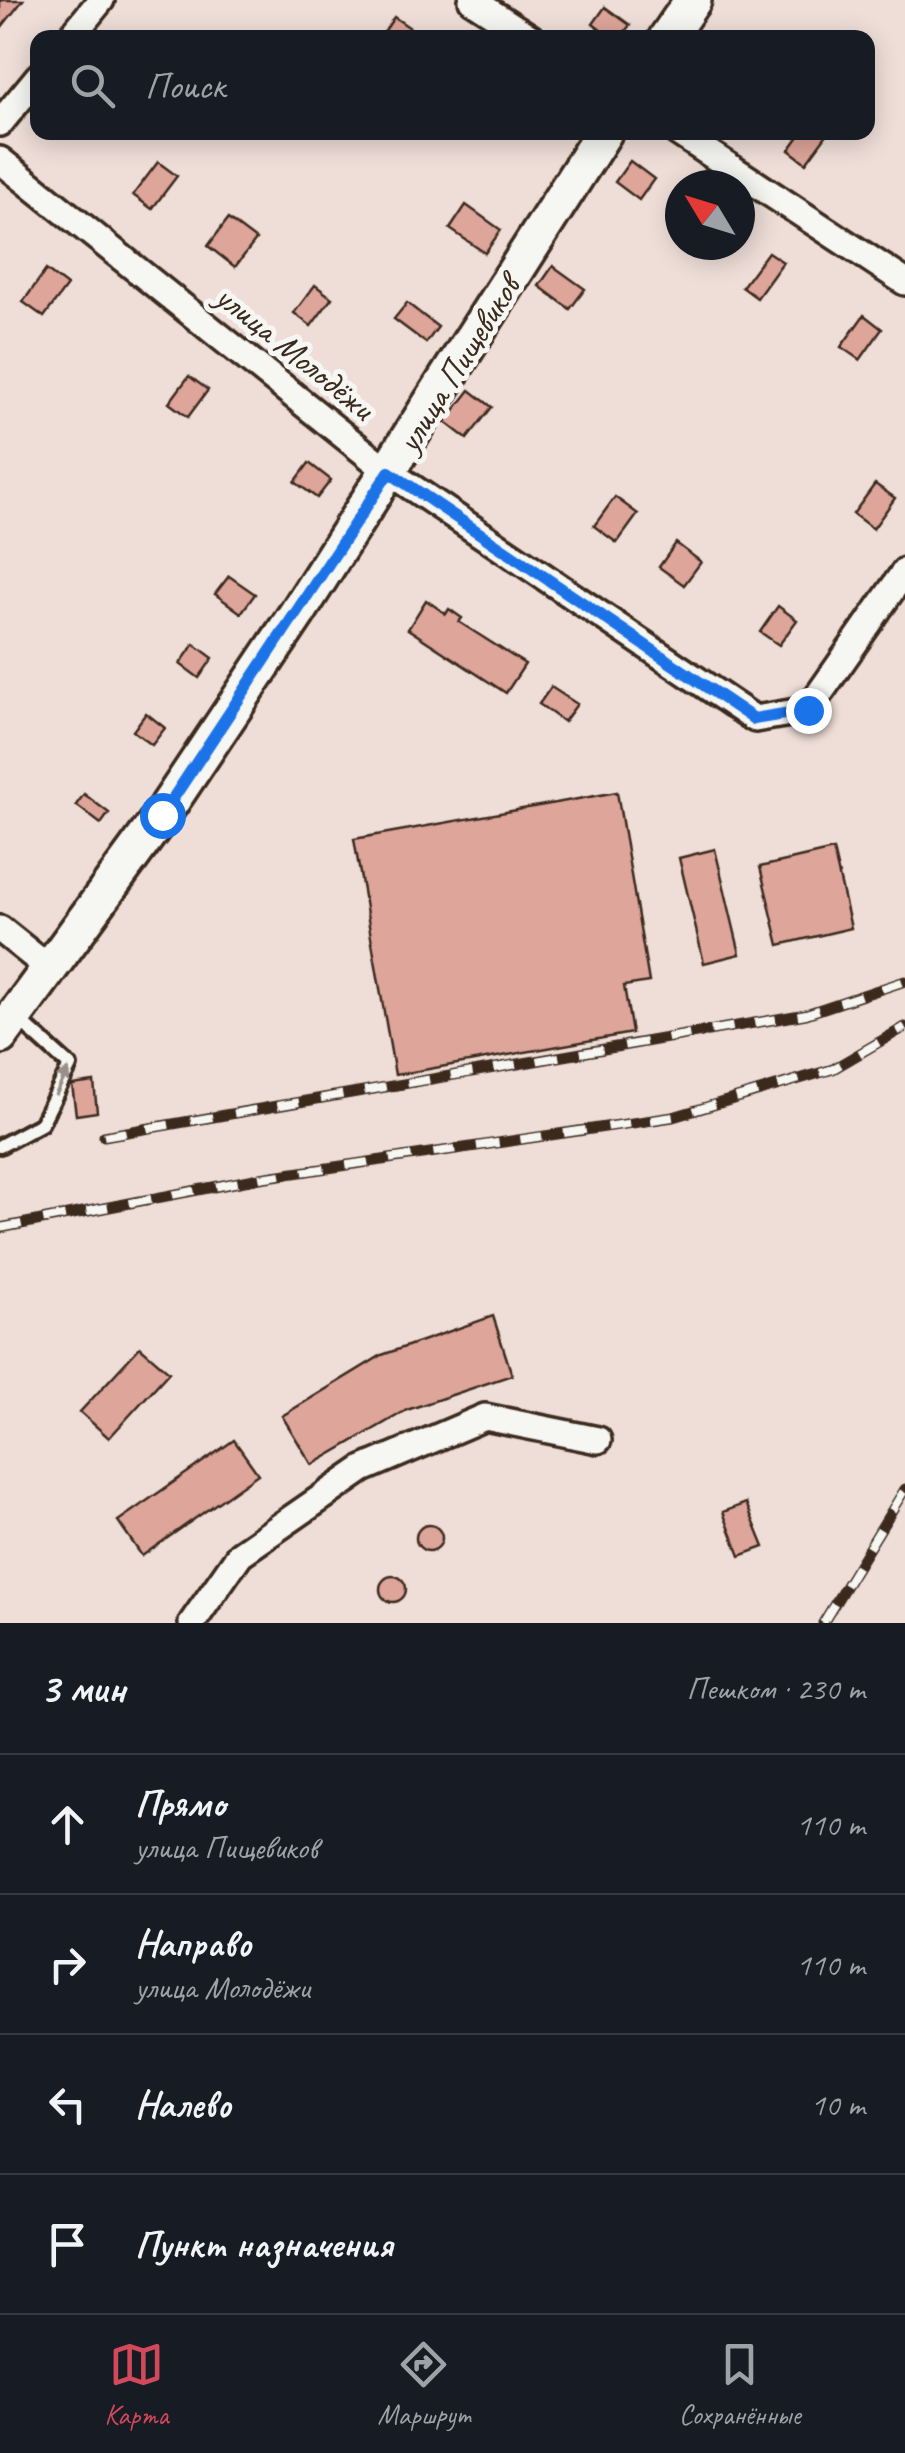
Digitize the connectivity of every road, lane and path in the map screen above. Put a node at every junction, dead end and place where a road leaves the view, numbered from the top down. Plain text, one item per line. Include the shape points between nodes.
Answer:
1 (101, 0) edge
2 (472, 0) edge
3 (693, 0) edge
4 (77, 30) edge
5 (518, 30) edge
6 (672, 30) edge
7 (30, 88) edge
8 (0, 124) edge
9 (599, 140) edge
10 (689, 140) edge
11 (0, 160) edge
12 (905, 282) edge
13 (389, 472) junction
14 (905, 572) edge
15 (0, 929) edge
16 (50, 969) junction
17 (7, 1026) edge
18 (0, 1146) edge
19 (598, 1440) dead end
20 (192, 1623) edge

1 - 4 street
2 - 5 street
3 - 6 main road
7 - 8 street
9 - 13 main road, улица Пищевиков
10 - 12 street
11 - 13 street, улица Молодёжи
13 - 14 street, улица Молодёжи via 754,719 808,710
13 - 16 main road, улица Пищевиков via 162,815
15 - 16 street
16 - 17 main road, улица Пищевиков
18 -> 17 lane via 41,1124 70,1066
19 - 20 street via 485,1416 364,1469 240,1554

